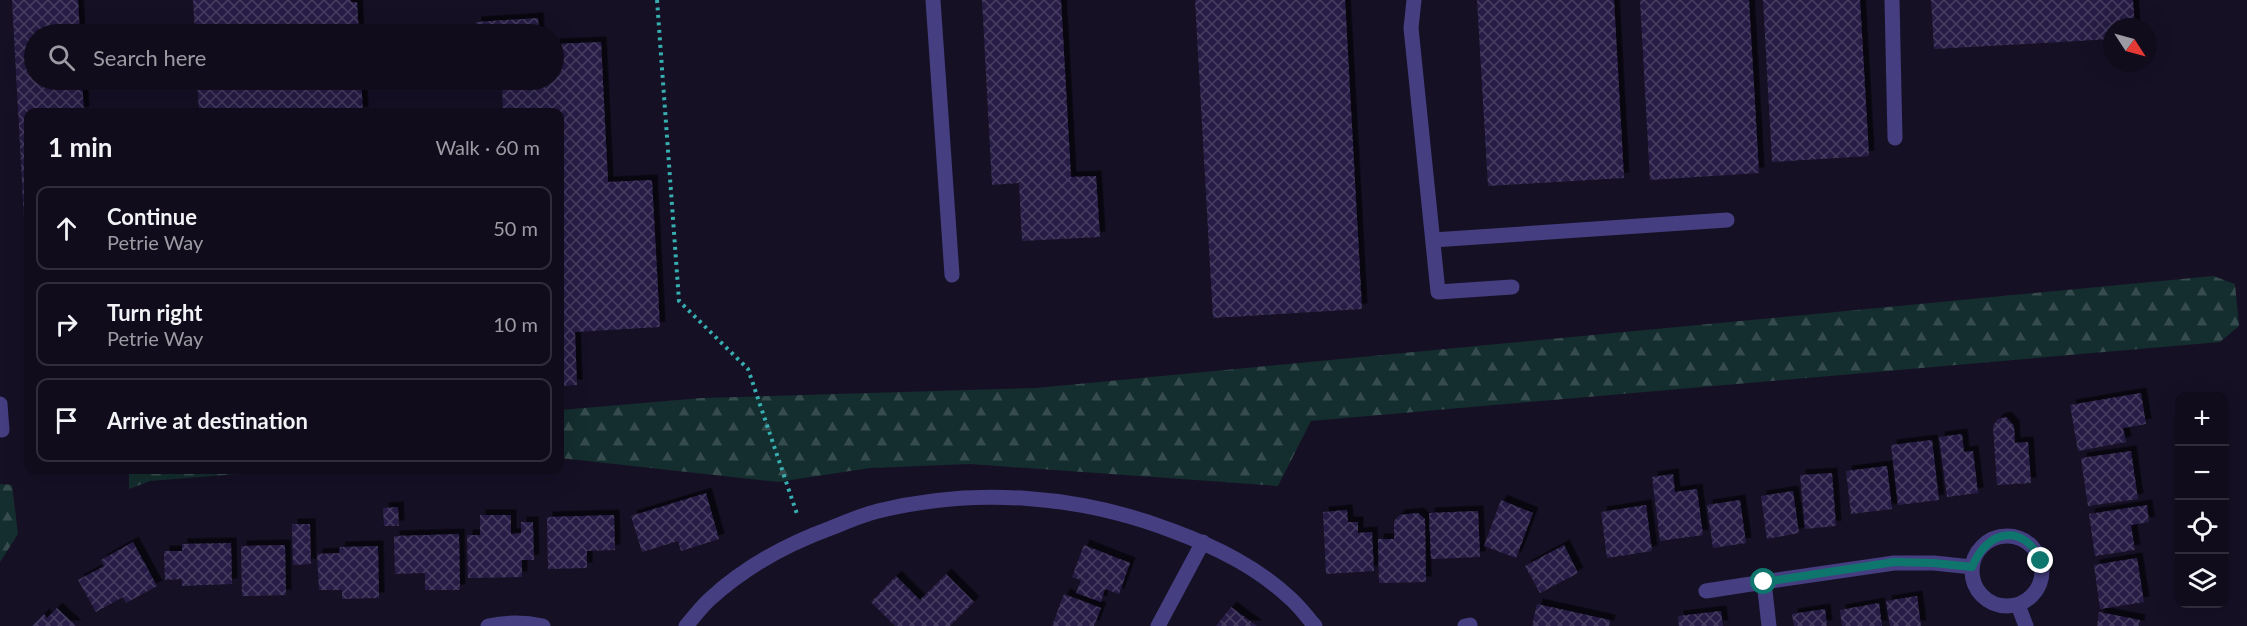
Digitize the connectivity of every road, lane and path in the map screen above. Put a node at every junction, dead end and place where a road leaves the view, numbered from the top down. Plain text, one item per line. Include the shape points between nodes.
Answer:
1 (657, 0) edge
2 (933, 0) edge
3 (1414, 0) edge
4 (1892, 0) edge
5 (1896, 138) dead end
6 (1727, 220) dead end
7 (1433, 240) junction
8 (952, 275) dead end
9 (1512, 287) dead end
10 (0, 404) edge
11 (2, 429) dead end
12 (805, 537) junction
13 (1203, 542) junction
14 (1972, 567) junction
15 (1764, 582) junction
16 (1706, 591) dead end
17 (2018, 604) junction
18 (488, 626) edge
19 (543, 626) edge
20 (686, 626) edge
21 (1158, 626) edge
22 (1315, 626) edge
23 (1769, 626) edge
24 (2026, 626) edge

1 - 12 path via 680,301 748,369
2 - 8 street
3 - 7 street via 1412,28
4 - 5 street
6 - 7 street
7 - 9 street via 1438,292
10 - 11 street
12 - 13 street via 876,511 934,500 1002,497 1106,510
12 - 20 street via 759,561 709,599
13 - 21 street
13 - 22 street via 1255,570 1291,599
14 - 15 street via 1894,562
14 - 17 street via 1974,583 1986,599 2005,606
14 - 17 street via 1985,543 1995,538 2018,537 2029,543 2041,561 2043,573 2034,593
15 - 16 street
15 - 23 street
17 - 24 street
18 - 19 street via 525,622

